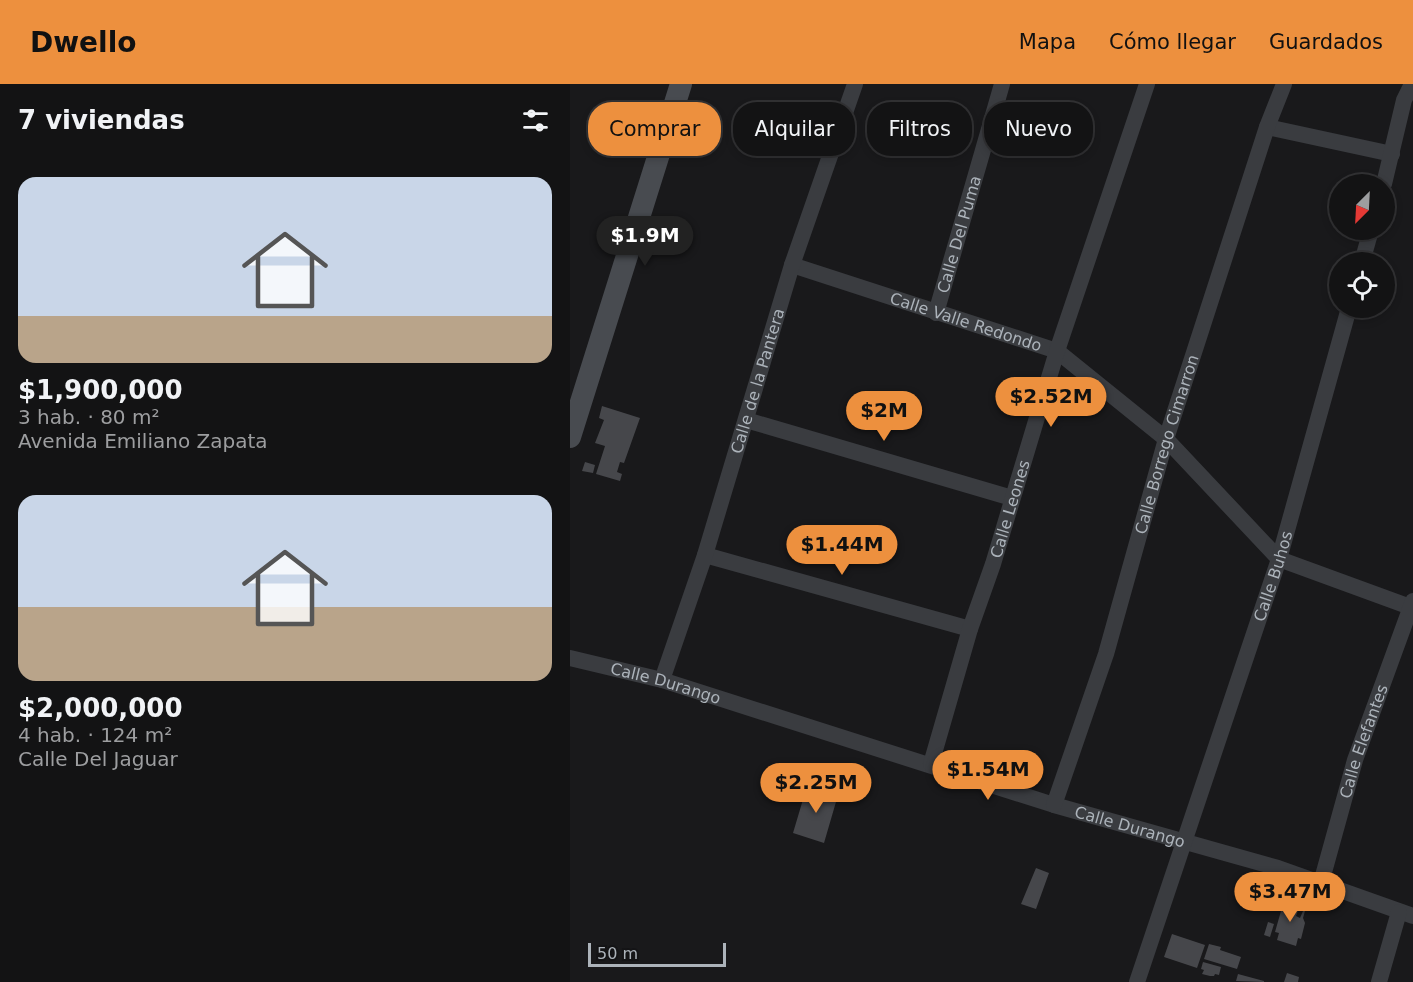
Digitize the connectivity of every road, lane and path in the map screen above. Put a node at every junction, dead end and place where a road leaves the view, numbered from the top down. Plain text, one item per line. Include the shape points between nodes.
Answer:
1 (681, 84) edge
2 (855, 84) edge
3 (1002, 84) edge
4 (1147, 84) edge
5 (1284, 84) edge
6 (1412, 84) edge
7 (1267, 127) junction
8 (1392, 154) junction
9 (1387, 174) edge
10 (792, 265) junction
11 (936, 313) junction
12 (1346, 318) edge
13 (1057, 351) junction
14 (573, 414) edge
15 (746, 420) junction
16 (570, 437) edge
17 (1166, 439) junction
18 (1012, 498) junction
19 (705, 555) junction
20 (1279, 559) junction
21 (1412, 606) edge
22 (970, 629) junction
23 (570, 658) edge
24 (662, 680) junction
25 (931, 764) junction
26 (1054, 805) junction
27 (1183, 841) junction
28 (1321, 883) junction
29 (1406, 914) edge
30 (1137, 982) edge
31 (1379, 982) edge

1 - 14 main road
2 - 10 street, Calle de la Pantera
3 - 11 street, Calle Del Puma
4 - 13 street, Calle Leones
5 - 7 street, Calle Borrego Cimarron
6 - 8 street via 1404,100
7 - 8 street
7 - 17 street, Calle Borrego Cimarron
8 - 9 street
10 - 11 street, Calle Valle Redondo
10 - 15 street, Calle de la Pantera
11 - 13 street, Calle Valle Redondo
12 - 20 street, Calle Buhos
13 - 17 street, Calle Valle Redondo
13 - 18 street, Calle Leones
14 - 16 main road
15 - 18 street
15 - 19 street, Calle de la Pantera
17 - 20 street, Calle Valle Redondo
17 - 26 street, Calle Borrego Cimarron via 1106,654
18 - 22 street, Calle Leones
19 - 22 street
19 - 24 street, Calle de la Pantera
20 - 21 street, Calle Valle Redondo
20 - 27 street, Calle Buhos
21 - 28 street, Calle Elefantes via 1355,760
22 - 25 street, Calle Leones
23 - 24 street, Calle Durango
24 - 25 street, Calle Durango
25 - 26 street, Calle Durango
26 - 27 street, Calle Durango
27 - 28 street, Calle Durango
27 - 30 street, Calle Buhos
28 - 29 street, Calle Durango
29 - 31 street

